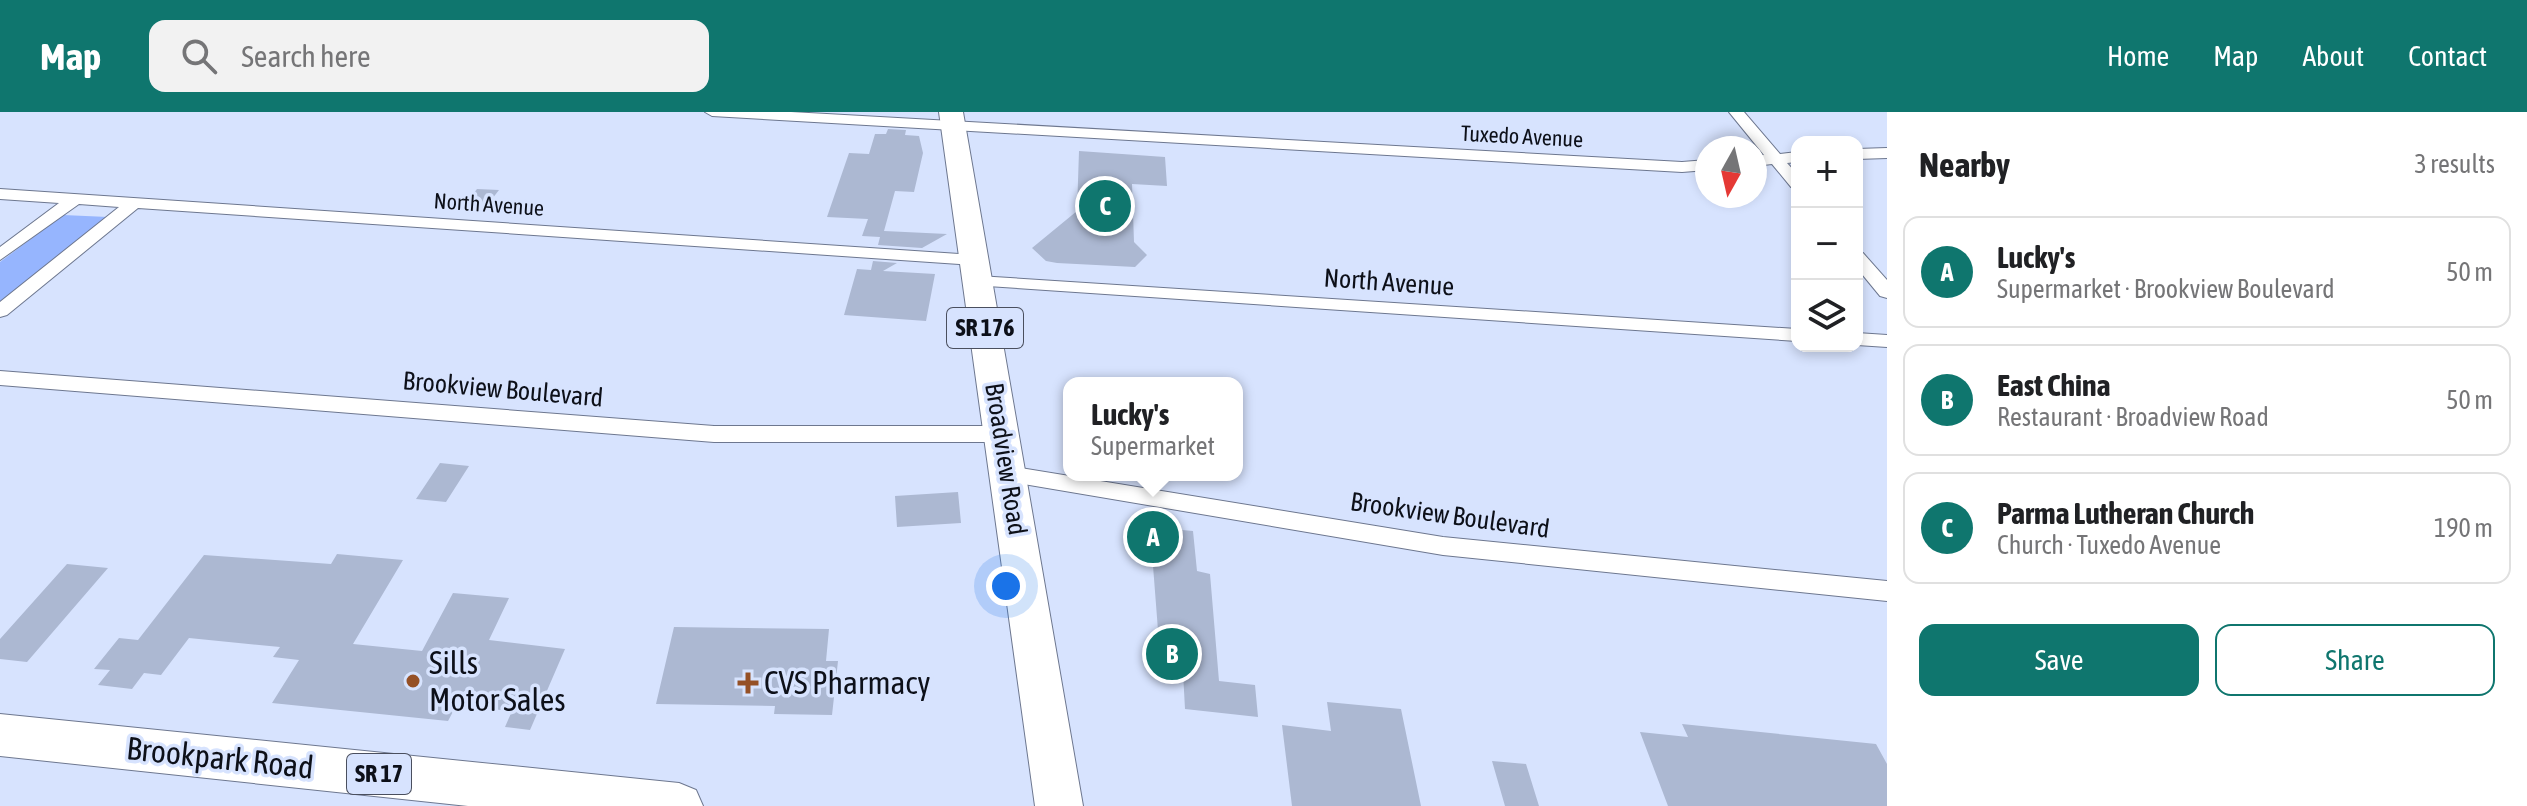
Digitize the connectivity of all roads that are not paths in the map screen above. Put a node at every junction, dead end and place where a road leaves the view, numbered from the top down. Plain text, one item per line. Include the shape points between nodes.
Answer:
1 (712, 112) edge
2 (1736, 112) edge
3 (952, 119) edge
4 (1887, 153) edge
5 (1863, 154) edge
6 (1791, 157) edge
7 (1775, 158) junction
8 (1767, 159) edge
9 (1695, 165) edge
10 (1791, 177) edge
11 (0, 194) edge
12 (75, 199) junction
13 (133, 204) junction
14 (0, 255) edge
15 (1871, 266) edge
16 (976, 270) junction
17 (1887, 292) edge
18 (0, 311) edge
19 (1791, 335) edge
20 (1863, 339) edge
21 (1887, 341) edge
22 (0, 378) edge
23 (1005, 454) junction
24 (1063, 466) edge
25 (1134, 481) edge
26 (1887, 591) edge
27 (0, 735) edge
28 (679, 806) edge
29 (1059, 806) edge

1 - 3 street, Tuxedo Avenue
2 - 7 street
3 - 9 street, Tuxedo Avenue
3 - 16 main road, Broadview Road / SR 176
4 - 5 street
6 - 7 street
7 - 8 street
7 - 10 street
11 - 12 street, North Avenue
12 - 13 street, North Avenue
12 - 14 street
13 - 16 street, North Avenue
13 - 18 street
15 - 17 street
16 - 19 street, North Avenue
16 - 23 main road, Broadview Road / SR 176
20 - 21 street
22 - 23 street, Brookview Boulevard
23 - 24 street, Brookview Boulevard
23 - 29 main road, Broadview Road / SR 176
25 - 26 street, Brookview Boulevard via 1443,546
27 - 28 main road, Brookpark Road / SR 17

